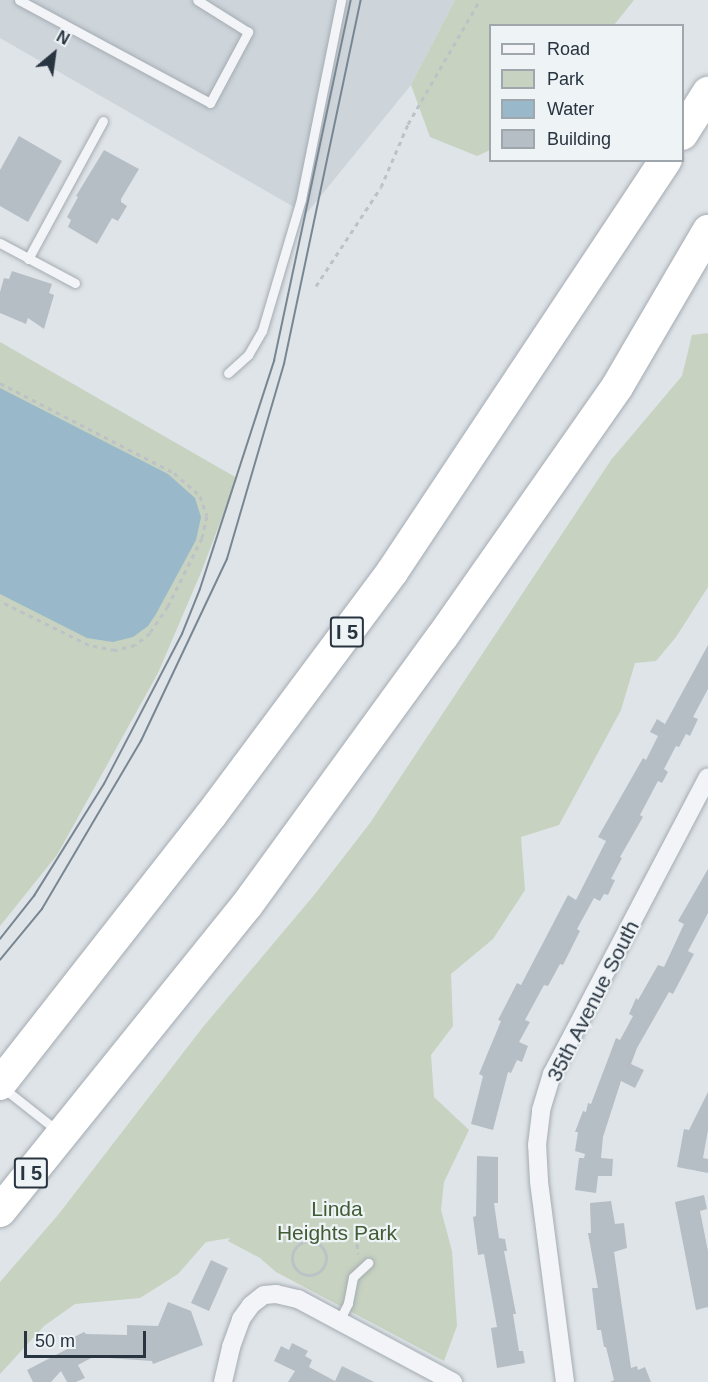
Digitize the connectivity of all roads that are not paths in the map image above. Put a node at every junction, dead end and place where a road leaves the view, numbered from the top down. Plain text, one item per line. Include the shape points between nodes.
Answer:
1 (19, 0) edge
2 (197, 0) edge
3 (340, 0) edge
4 (708, 93) edge
5 (104, 121) dead end
6 (684, 131) edge
7 (665, 162) edge
8 (708, 231) edge
9 (0, 243) edge
10 (28, 259) junction
11 (75, 283) dead end
12 (228, 373) dead end
13 (708, 777) edge
14 (0, 1085) edge
15 (62, 1134) junction
16 (0, 1211) edge
17 (363, 1261) road end
18 (339, 1321) junction
19 (223, 1382) edge
20 (453, 1382) edge
21 (565, 1382) edge

1 - 2 lane via 210,103 248,32
3 - 12 lane via 301,199 262,331 248,355
4 - 6 highway
5 - 10 lane
7 - 14 highway, I 5 via 392,572 211,815
8 - 15 highway, I 5 via 617,387 442,637 247,905
9 - 10 lane
10 - 11 lane
13 - 21 street, 35th Avenue South via 552,1074 541,1110 538,1181
14 - 15 lane
15 - 16 highway, I 5
17 - 18 lane via 353,1277 348,1303
18 - 19 street via 290,1296 264,1295 241,1319
18 - 20 street

